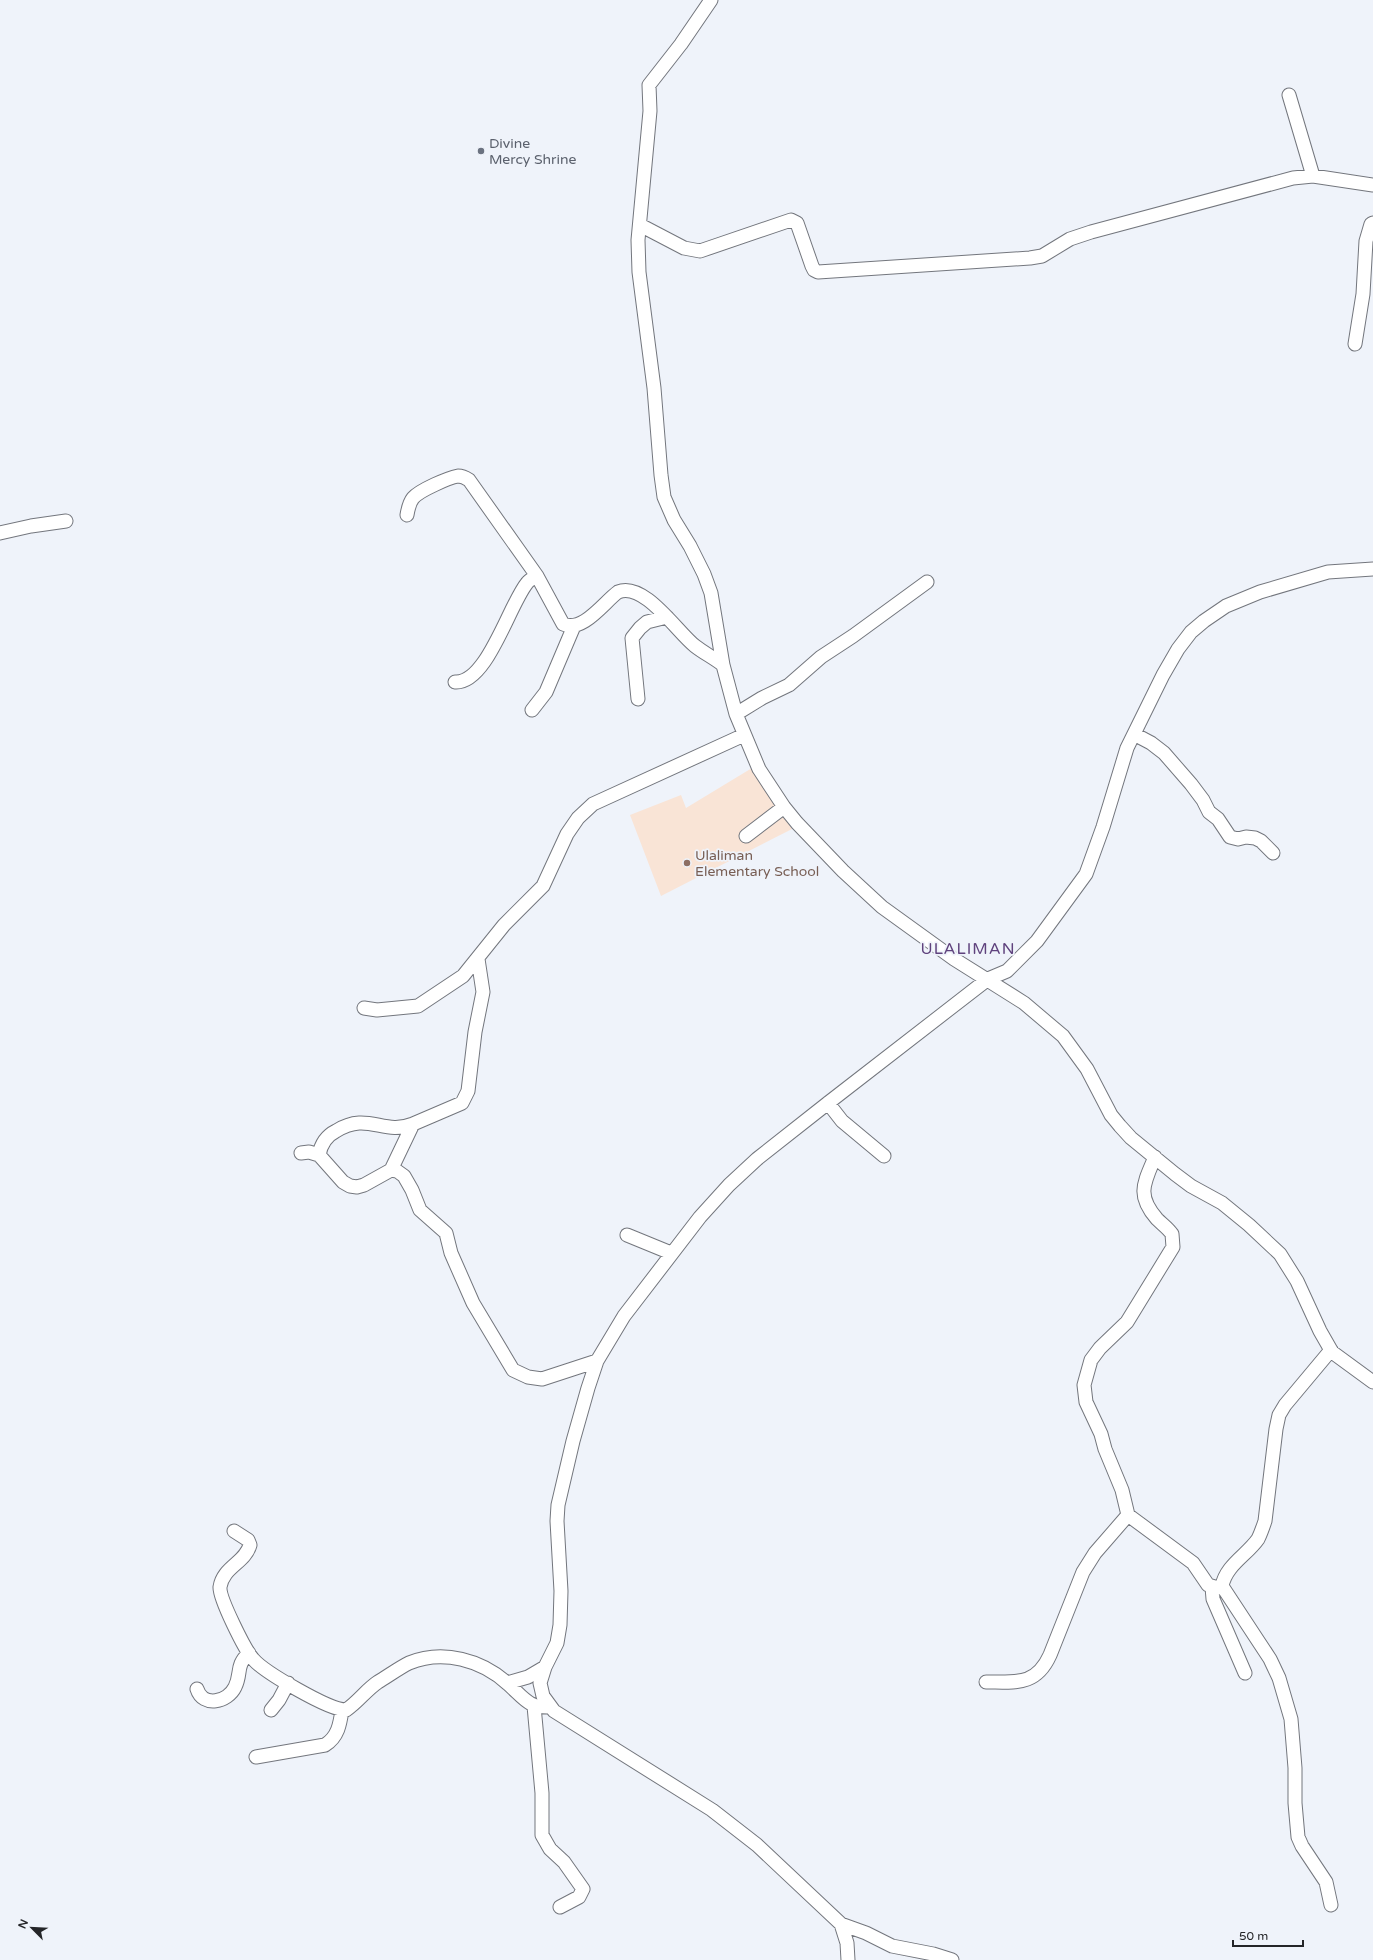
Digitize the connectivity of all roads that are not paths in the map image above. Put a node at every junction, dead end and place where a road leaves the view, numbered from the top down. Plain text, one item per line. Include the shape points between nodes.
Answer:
1 (711, 0) edge
2 (1289, 95) dead end
3 (1313, 176) junction
4 (1373, 185) edge
5 (1372, 220) edge
6 (640, 225) junction
7 (1356, 344) dead end
8 (407, 515) dead end
9 (66, 521) dead end
10 (0, 533) edge
11 (1373, 569) edge
12 (537, 576) junction
13 (926, 582) dead end
14 (667, 617) junction
15 (574, 626) junction
16 (723, 665) junction
17 (455, 682) dead end
18 (638, 699) dead end
19 (532, 710) dead end
20 (736, 714) junction
21 (1134, 734) junction
22 (744, 735) junction
23 (784, 807) junction
24 (746, 836) dead end
25 (1273, 853) dead end
26 (478, 959) junction
27 (988, 979) junction
28 (364, 1008) dead end
29 (828, 1103) junction
30 (413, 1124) junction
31 (301, 1153) dead end
32 (319, 1156) junction
33 (884, 1156) dead end
34 (1155, 1157) junction
35 (391, 1170) junction
36 (627, 1234) dead end
37 (671, 1253) junction
38 (1332, 1350) junction
39 (598, 1361) junction
40 (1373, 1382) edge
41 (1128, 1515) junction
42 (234, 1531) dead end
43 (1217, 1586) junction
44 (249, 1653) junction
45 (544, 1667) junction
46 (1245, 1673) dead end
47 (986, 1682) dead end
48 (288, 1683) junction
49 (507, 1683) junction
50 (197, 1689) dead end
51 (534, 1706) junction
52 (552, 1707) junction
53 (271, 1710) dead end
54 (342, 1710) junction
55 (256, 1757) dead end
56 (1331, 1905) dead end
57 (560, 1906) dead end
58 (840, 1924) junction
59 (848, 1960) edge
60 (952, 1960) edge

1 - 6 street via 649,85 650,111
2 - 3 street
3 - 4 street
3 - 6 street via 1293,178 1091,232 1070,240 1042,256 1030,258 818,272 812,266 797,223 791,220 700,251 684,248
5 - 7 street via 1366,240 1363,294
6 - 16 street via 639,272 654,388 664,497 704,574 711,593
8 - 12 street via 410,502 420,492 452,478 464,477 469,480 500,522
9 - 10 street
11 - 21 street via 1340,570 1305,578 1226,606 1204,621 1191,632 1178,649
12 - 15 street via 559,619 563,624
12 - 17 street via 525,585 478,669 465,681
13 - 20 street via 821,657 789,685
14 - 15 street via 637,593 623,590 592,616
14 - 16 street via 695,646
14 - 18 street via 647,622 632,638
15 - 19 street via 546,692
16 - 20 street
20 - 22 street
21 - 25 street via 1152,743 1164,753 1191,784 1209,812 1218,819 1230,837 1255,838
21 - 27 street via 1127,748 1086,874 1038,941 1006,971
22 - 23 street via 759,769
22 - 26 street via 586,809 567,834 546,881 504,925
23 - 24 street
23 - 27 street via 814,842 882,907 954,959
26 - 28 street via 463,976 418,1006 378,1010
26 - 30 street via 483,992 468,1092 462,1103
27 - 29 street
27 - 34 street via 1024,1003 1063,1036 1087,1069 1111,1115 1131,1138
29 - 33 street via 842,1120
29 - 37 street via 729,1185
30 - 32 street via 396,1128 371,1123 350,1123 328,1137
30 - 35 street
31 - 32 street via 309,1152
32 - 35 street via 342,1182 350,1186 364,1185
34 - 38 street via 1190,1186 1222,1203 1280,1254
34 - 41 street via 1144,1182 1144,1200 1172,1234 1173,1247 1126,1322 1091,1360 1084,1385 1086,1402 1122,1490
35 - 39 street via 404,1176 420,1210 446,1233 451,1253 473,1303 513,1370 528,1377 542,1379
36 - 37 street
37 - 39 street via 624,1316
38 - 40 street
38 - 43 street via 1279,1415 1263,1529
39 - 45 street via 580,1415 558,1505 560,1625 557,1643
41 - 43 street via 1193,1564 1203,1579
41 - 47 street via 1095,1553 1083,1572 1050,1655 1039,1674 1018,1682
42 - 44 street via 249,1542 249,1548 241,1560 224,1575 220,1592 223,1603
43 - 46 street via 1213,1599
43 - 56 street via 1270,1659 1280,1678 1291,1719 1298,1837 1326,1882
44 - 48 street via 258,1664
44 - 50 street via 240,1662 236,1686 230,1695 206,1701
45 - 49 street via 528,1677
45 - 52 street via 541,1690
48 - 53 street
48 - 54 street via 324,1704
49 - 51 street
49 - 54 street via 472,1662 453,1658 424,1659 409,1663 377,1683 351,1707
51 - 52 street
51 - 57 street via 542,1793 542,1835 550,1849 564,1862 583,1889 579,1897
52 - 58 street via 559,1714 712,1810 757,1845
54 - 55 street via 336,1736 326,1745
58 - 59 street via 847,1943
58 - 60 street via 892,1946

